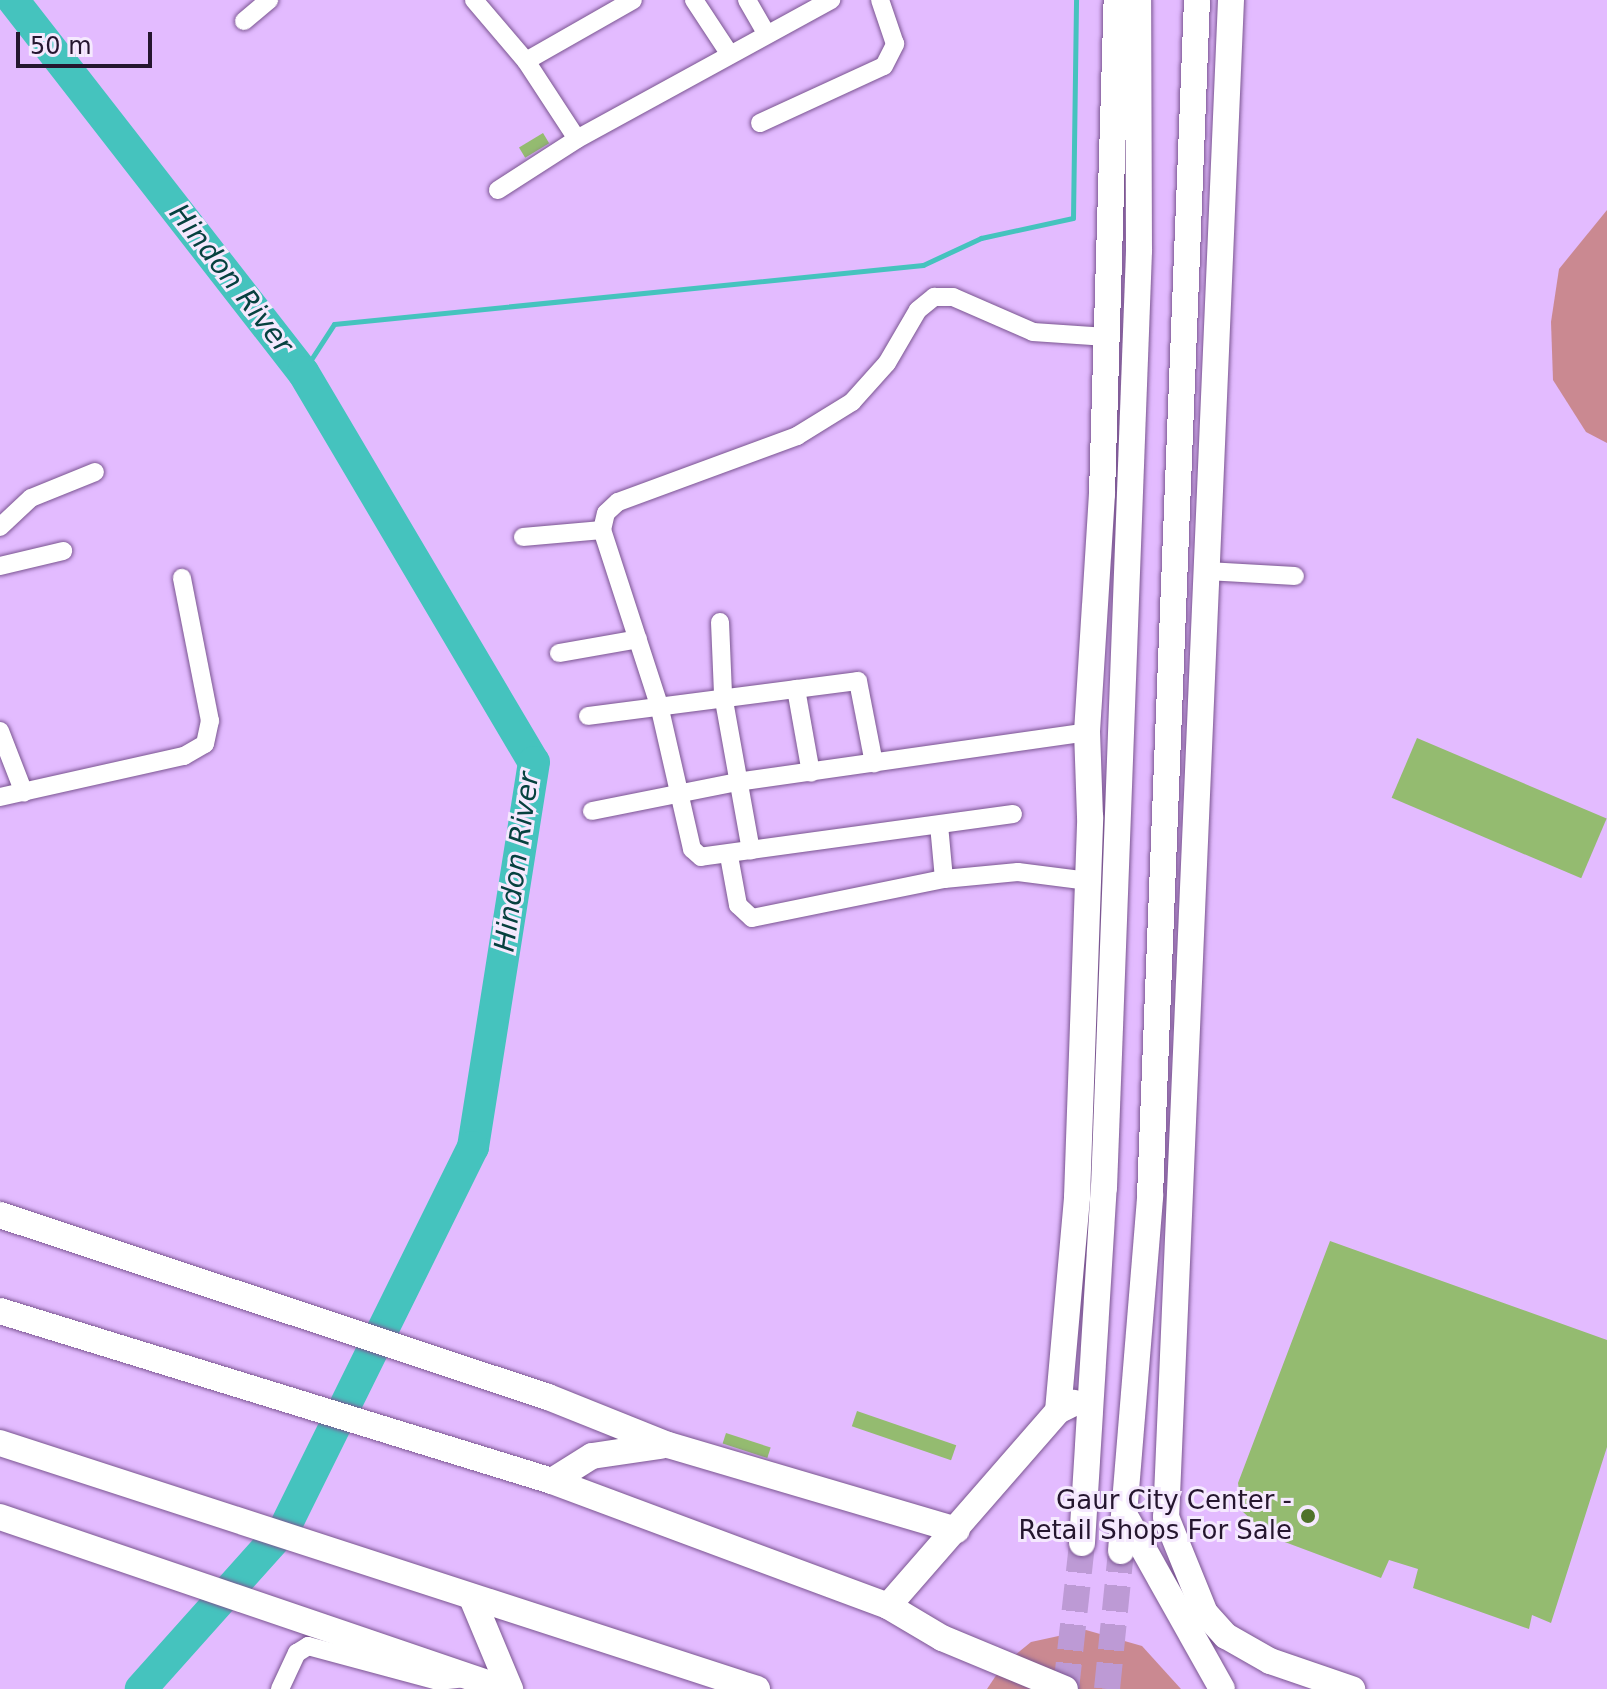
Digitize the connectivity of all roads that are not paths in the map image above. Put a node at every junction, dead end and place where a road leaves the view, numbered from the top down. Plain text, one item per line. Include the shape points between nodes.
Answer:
1 (269, 0) edge
2 (633, 0) edge
3 (694, 0) edge
4 (747, 0) edge
5 (880, 0) edge
6 (1117, 0) edge
7 (1138, 0) edge
8 (1197, 0) edge
9 (1231, 0) edge
10 (824, 1) edge
11 (483, 3) edge
12 (244, 21) dead end
13 (766, 33) junction
14 (729, 53) junction
15 (526, 61) junction
16 (760, 123) dead end
17 (577, 139) junction
18 (498, 190) dead end
19 (1107, 337) junction
20 (1178, 417) junction
21 (1213, 420) junction
22 (95, 472) dead end
23 (0, 527) edge
24 (602, 530) junction
25 (523, 537) dead end
26 (63, 551) dead end
27 (0, 566) edge
28 (1207, 571) junction
29 (1295, 576) dead end
30 (182, 578) dead end
31 (720, 622) dead end
32 (638, 639) junction
33 (559, 653) dead end
34 (796, 689) junction
35 (723, 695) junction
36 (659, 705) junction
37 (588, 716) dead end
38 (0, 731) edge
39 (1087, 732) junction
40 (874, 763) junction
41 (811, 773) junction
42 (737, 782) junction
43 (24, 793) junction
44 (675, 793) junction
45 (0, 797) edge
46 (592, 811) dead end
47 (1013, 814) dead end
48 (939, 825) junction
49 (751, 851) junction
50 (729, 856) junction
51 (944, 879) junction
52 (1088, 881) junction
53 (1151, 1184) junction
54 (0, 1215) edge
55 (1181, 1221) junction
56 (0, 1311) edge
57 (1093, 1394) junction
58 (1058, 1411) junction
59 (0, 1443) edge
60 (668, 1445) junction
61 (552, 1481) junction
62 (1125, 1516) junction
63 (0, 1517) edge
64 (957, 1530) junction
65 (1082, 1543) tunnel mouth
66 (1121, 1551) tunnel mouth
67 (472, 1598) junction
68 (888, 1606) junction
69 (1205, 1613) junction
70 (1194, 1639) junction
71 (472, 1677) junction
72 (1218, 1682) edge
73 (280, 1689) edge
74 (508, 1689) edge
75 (757, 1689) edge
76 (1065, 1689) edge
77 (1245, 1689) edge
78 (1352, 1689) edge

1 - 12 street
2 - 15 street
3 - 14 street
4 - 13 street
5 - 16 street via 895,44 884,66
6 - 19 street
7 - 57 street via 1141,179
8 - 20 street
9 - 21 street
10 - 13 street
11 - 15 street
13 - 14 street
14 - 17 street
15 - 17 street
17 - 18 street
19 - 24 street via 1033,332 953,297 934,297 918,310 871,383 843,408 797,436 618,502 606,513
19 - 39 street
20 - 21 street
20 - 53 street
21 - 28 street
22 - 23 street via 31,498
24 - 25 street
24 - 32 street
26 - 27 street
28 - 29 street
28 - 55 street
30 - 43 street via 210,721 205,744 184,756
31 - 35 street
32 - 33 street
32 - 36 street
34 - 35 street
34 - 40 street via 862,683
34 - 41 street
35 - 36 street
35 - 42 street
36 - 37 street
36 - 44 street
38 - 43 street
39 - 40 street
39 - 52 street
40 - 41 street
41 - 42 street
42 - 44 street
42 - 49 street
43 - 45 street
44 - 46 street
44 - 50 street via 692,849 713,860
47 - 48 street
48 - 49 street
48 - 51 street
49 - 50 street
50 - 51 street via 738,905 752,918
51 - 52 street via 1018,872
52 - 58 street via 1077,1197
53 - 55 street
53 - 62 street
54 - 60 street via 496,1380
55 - 69 street via 1166,1517
56 - 61 street
57 - 58 street
57 - 65 street
58 - 64 street
59 - 67 street
60 - 61 street via 592,1456
60 - 64 street
61 - 68 street
62 - 66 street
62 - 70 street
63 - 71 street
64 - 68 street
67 - 74 street
67 - 75 street
68 - 76 street via 942,1638
69 - 70 street
69 - 78 street via 1247,1649
70 - 72 street
71 - 73 street via 438,1681 308,1646 297,1653
71 - 74 street
72 - 77 street

